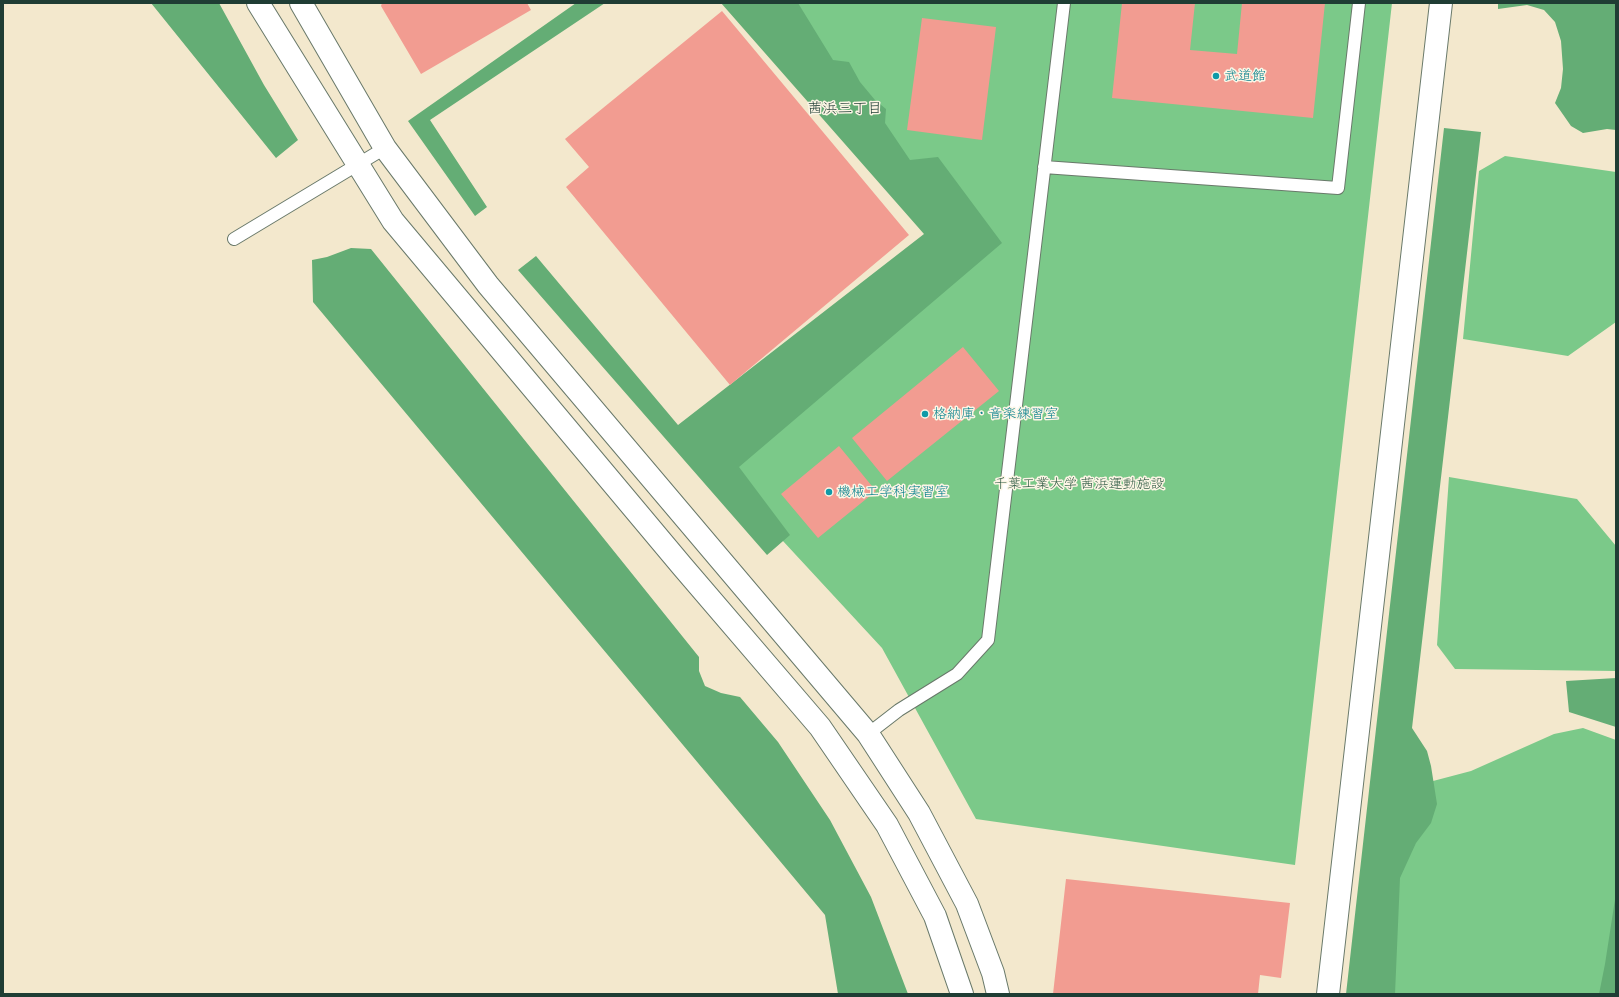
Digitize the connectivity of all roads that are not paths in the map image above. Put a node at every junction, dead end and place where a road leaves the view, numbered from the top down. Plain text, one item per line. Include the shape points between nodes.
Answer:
1 (258, 3) edge
2 (301, 3) edge
3 (1064, 3) edge
4 (1359, 3) edge
5 (1441, 3) edge
6 (385, 148) junction
7 (358, 164) junction
8 (1044, 167) junction
9 (234, 239) dead end
10 (868, 734) junction
11 (962, 994) edge
12 (998, 994) edge
13 (1328, 994) edge

1 - 7 street
2 - 6 street
3 - 8 lane
4 - 8 lane via 1338,188
5 - 13 street
6 - 7 lane
6 - 10 street via 488,285
7 - 9 lane
7 - 11 street via 398,227 820,727 887,825 928,902
8 - 10 lane via 988,640 957,674 899,710
10 - 12 street via 919,813 967,904 993,973

